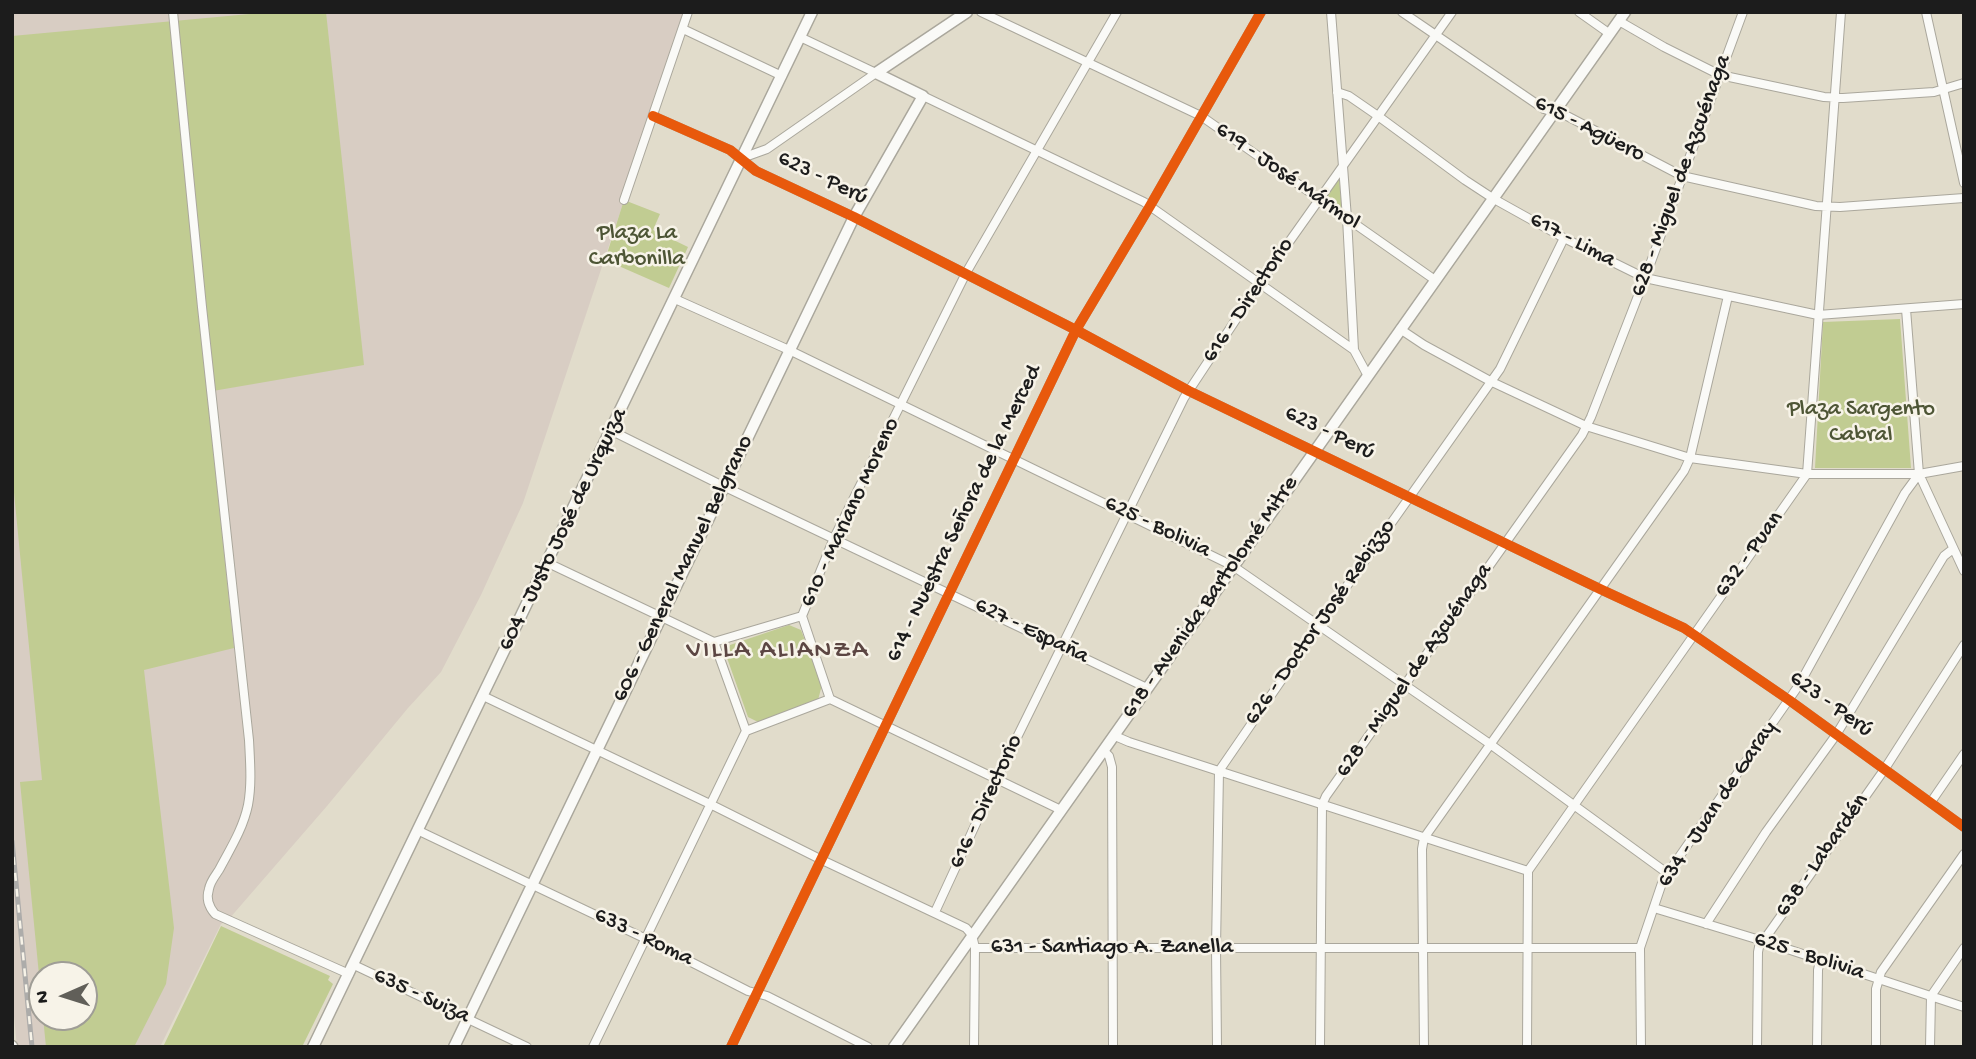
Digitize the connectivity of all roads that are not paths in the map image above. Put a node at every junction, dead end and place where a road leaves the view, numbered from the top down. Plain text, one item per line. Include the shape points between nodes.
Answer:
1 (173, 12) edge
2 (688, 12) edge
3 (813, 12) edge
4 (967, 12) edge
5 (981, 12) edge
6 (1117, 12) edge
7 (1261, 12) edge
8 (1331, 12) edge
9 (1402, 12) edge
10 (1452, 12) edge
11 (1579, 12) edge
12 (1743, 12) edge
13 (1840, 12) edge
14 (1926, 12) edge
15 (1622, 16) edge
16 (683, 29) junction
17 (1610, 34) junction
18 (1435, 36) junction
19 (800, 37) junction
20 (1088, 62) junction
21 (876, 73) junction
22 (1720, 75) junction
23 (782, 76) junction
24 (1964, 83) edge
25 (1943, 90) junction
26 (1337, 92) junction
27 (923, 96) junction
28 (1835, 98) junction
29 (1555, 114) junction
30 (653, 116) junction
31 (1201, 116) junction
32 (1378, 117) junction
33 (1037, 151) junction
34 (743, 158) junction
35 (1343, 167) junction
36 (1682, 176) junction
37 (1964, 183) edge
38 (1320, 198) junction
39 (1964, 198) edge
40 (1494, 199) junction
41 (624, 200) dead end
42 (1150, 206) junction
43 (1827, 207) junction
44 (854, 218) junction
45 (1347, 218) junction
46 (1564, 238) junction
47 (966, 274) junction
48 (1645, 278) junction
49 (1435, 280) junction
50 (1260, 283) junction
51 (1728, 296) junction
52 (675, 299) junction
53 (1964, 304) edge
54 (1906, 309) junction
55 (1818, 315) junction
56 (1400, 329) junction
57 (1076, 330) junction
58 (789, 350) junction
59 (1354, 350) junction
60 (1368, 376) junction
61 (1492, 382) junction
62 (1189, 391) junction
63 (902, 405) junction
64 (1586, 426) junction
65 (612, 430) junction
66 (1315, 451) junction
67 (1690, 458) junction
68 (1014, 459) junction
69 (1964, 466) edge
70 (1807, 474) junction
71 (1919, 474) junction
72 (723, 486) junction
73 (1409, 497) junction
74 (1128, 514) junction
75 (834, 538) junction
76 (1505, 544) junction
77 (1953, 549) junction
78 (548, 563) junction
79 (1233, 566) junction
80 (1964, 571) edge
81 (1600, 589) junction
82 (951, 594) junction
83 (802, 616) junction
84 (661, 617) junction
85 (1320, 624) junction
86 (1694, 634) junction
87 (714, 642) junction
88 (1964, 645) edge
89 (1061, 647) junction
90 (1405, 685) junction
91 (1147, 688) junction
92 (483, 696) junction
93 (830, 699) junction
94 (1788, 700) junction
95 (886, 727) junction
96 (747, 731) junction
97 (1836, 735) junction
98 (1115, 736) junction
99 (1490, 744) junction
100 (596, 750) junction
101 (1104, 751) junction
102 (1964, 754) edge
103 (1884, 770) junction
104 (1219, 771) junction
105 (996, 780) junction
106 (1931, 802) junction
107 (710, 804) junction
108 (1574, 804) junction
109 (1322, 805) junction
110 (1061, 810) junction
111 (1964, 827) edge
112 (417, 830) junction
113 (1424, 838) junction
114 (1964, 854) edge
115 (822, 860) junction
116 (1528, 871) junction
117 (1667, 873) junction
118 (531, 884) junction
119 (1654, 908) junction
120 (935, 912) junction
121 (1706, 924) junction
122 (972, 935) junction
123 (645, 938) junction
124 (1763, 941) junction
125 (975, 948) junction
126 (1113, 948) junction
127 (1216, 948) junction
128 (1640, 948) junction
129 (1964, 948) edge
130 (1321, 949) junction
131 (1423, 949) junction
132 (1526, 949) junction
133 (1820, 960) junction
134 (351, 970) junction
135 (1877, 980) junction
136 (757, 994) junction
137 (1931, 996) junction
138 (1964, 1007) edge
139 (467, 1018) junction
140 (313, 1047) edge
141 (454, 1047) edge
142 (527, 1047) edge
143 (593, 1047) edge
144 (732, 1047) edge
145 (868, 1047) edge
146 (894, 1047) edge
147 (974, 1047) edge
148 (1113, 1047) edge
149 (1217, 1047) edge
150 (1320, 1047) edge
151 (1424, 1047) edge
152 (1527, 1047) edge
153 (1641, 1047) edge
154 (1757, 1047) edge
155 (1817, 1047) edge
156 (1876, 1047) edge
157 (1930, 1047) edge

1 - 134 street, 635 - Suiza via 249,740 247,811 212,881 210,907 215,914
2 - 16 street
3 - 19 main road, 604 - Justo José de Urquiza
4 - 21 main road
5 - 20 street, 619 - José Mármol
6 - 20 street, 610 - Mariano Moreno
7 - 31 street, 614 - Nuestra Señora de la Merced
8 - 26 street
9 - 18 street, 615 - Agüero
10 - 18 street, 616 - Directorio
11 - 17 street
12 - 22 street, 628 - Miguel de Azcuénaga
13 - 28 street
14 - 25 street
15 - 17 main road, 618 - Avenida Bartolomé Mitre
15 - 22 street via 1664,47
16 - 23 street
16 - 30 street
17 - 29 main road, 618 - Avenida Bartolomé Mitre
18 - 29 street, 615 - Agüero
18 - 32 street, 616 - Directorio
19 - 21 street
19 - 23 main road, 604 - Justo José de Urquiza
20 - 31 street, 619 - José Mármol
20 - 33 street, 610 - Mariano Moreno
21 - 27 main road
21 - 34 street via 767,149
22 - 28 street
22 - 36 street, 628 - Miguel de Azcuénaga
23 - 34 main road, 604 - Justo José de Urquiza
24 - 25 street
25 - 28 street
25 - 37 street
26 - 32 street, 617 - Lima
26 - 35 street
27 - 33 street
27 - 44 main road, 606 - General Manuel Belgrano
28 - 43 street
29 - 36 street, 615 - Agüero
29 - 40 main road, 618 - Avenida Bartolomé Mitre
30 - 34 street, 623 - Perú
30 - 41 street
31 - 38 street, 619 - José Mármol
31 - 42 street, 614 - Nuestra Señora de la Merced
32 - 35 street, 616 - Directorio
32 - 40 street, 617 - Lima
33 - 42 street
33 - 47 street, 610 - Mariano Moreno
34 - 44 street, 623 - Perú via 756,171
34 - 52 main road, 604 - Justo José de Urquiza
35 - 38 street, 616 - Directorio
35 - 45 street
36 - 43 street, 615 - Agüero
36 - 48 street, 628 - Miguel de Azcuénaga
38 - 45 street, 619 - José Mármol
38 - 50 street, 616 - Directorio
39 - 43 street, 615 - Agüero
40 - 46 street, 617 - Lima
40 - 49 main road, 618 - Avenida Bartolomé Mitre
42 - 50 street
42 - 57 street, 614 - Nuestra Señora de la Merced
43 - 55 street
44 - 47 street, 623 - Perú
44 - 58 main road, 606 - General Manuel Belgrano
45 - 49 street, 619 - José Mármol
45 - 59 street
46 - 48 street, 617 - Lima
46 - 61 street, 626 - Doctor José Rebizzo
47 - 57 street, 623 - Perú
47 - 63 street, 610 - Mariano Moreno
48 - 51 street, 617 - Lima
48 - 64 street, 628 - Miguel de Azcuénaga
49 - 56 main road, 618 - Avenida Bartolomé Mitre
50 - 59 street
50 - 62 street, 616 - Directorio
51 - 55 street, 617 - Lima
51 - 67 street
52 - 58 street, 625 - Bolivia
52 - 65 main road, 604 - Justo José de Urquiza
53 - 54 street, 617 - Lima
54 - 55 street, 617 - Lima
54 - 71 street
55 - 70 street
56 - 60 main road, 618 - Avenida Bartolomé Mitre
56 - 61 street
57 - 62 street, 623 - Perú
57 - 68 street, 614 - Nuestra Señora de la Merced
58 - 63 street, 625 - Bolivia
58 - 72 main road, 606 - General Manuel Belgrano
59 - 60 street
60 - 66 main road, 618 - Avenida Bartolomé Mitre
61 - 64 street
61 - 73 street, 626 - Doctor José Rebizzo
62 - 66 street, 623 - Perú
62 - 74 street, 616 - Directorio
63 - 68 street, 625 - Bolivia
63 - 75 street, 610 - Mariano Moreno
64 - 67 street
64 - 76 street, 628 - Miguel de Azcuénaga
65 - 72 street, 627 - España
65 - 78 main road, 604 - Justo José de Urquiza
66 - 73 street, 623 - Perú
66 - 79 main road, 618 - Avenida Bartolomé Mitre
67 - 70 street
67 - 81 street
68 - 74 street, 625 - Bolivia
68 - 82 street, 614 - Nuestra Señora de la Merced
69 - 71 street
70 - 71 street
70 - 86 street, 632 - Puan
71 - 77 street
71 - 94 street, 634 - Juan de Garay
72 - 75 street, 627 - España
72 - 84 main road, 606 - General Manuel Belgrano
73 - 76 street, 623 - Perú
73 - 85 street, 626 - Doctor José Rebizzo
74 - 79 street, 625 - Bolivia
74 - 89 street, 616 - Directorio
75 - 82 street, 627 - España
75 - 83 street, 610 - Mariano Moreno
76 - 81 street, 623 - Perú
76 - 90 street, 628 - Miguel de Azcuénaga
77 - 80 street
77 - 97 street via 1944,556
78 - 84 street
78 - 92 main road, 604 - Justo José de Urquiza
79 - 85 street, 625 - Bolivia
79 - 91 main road, 618 - Avenida Bartolomé Mitre
81 - 86 street, 623 - Perú
81 - 99 street
82 - 89 street, 627 - España
82 - 95 street, 614 - Nuestra Señora de la Merced
83 - 87 street, 610 - Mariano Moreno
83 - 93 street
84 - 87 street
84 - 100 main road, 606 - General Manuel Belgrano
85 - 90 street, 625 - Bolivia
85 - 104 street, 626 - Doctor José Rebizzo
86 - 94 street, 623 - Perú
86 - 108 street, 632 - Puan
87 - 96 street
88 - 103 street, 638 - Labardén
89 - 91 street, 627 - España
89 - 105 street, 616 - Directorio
90 - 99 street, 625 - Bolivia
90 - 109 street, 628 - Miguel de Azcuénaga
91 - 98 main road, 618 - Avenida Bartolomé Mitre
92 - 100 street, 631 - Santiago A. Zanella
92 - 112 main road, 604 - Justo José de Urquiza
93 - 95 street
93 - 96 street
94 - 97 street, 623 - Perú
94 - 117 street, 634 - Juan de Garay
95 - 105 street
95 - 115 street, 614 - Nuestra Señora de la Merced
96 - 107 street
97 - 103 street, 623 - Perú
97 - 121 street
98 - 101 main road, 618 - Avenida Bartolomé Mitre
98 - 104 street
99 - 108 street, 625 - Bolivia
99 - 113 street
100 - 107 street, 631 - Santiago A. Zanella
100 - 118 main road, 606 - General Manuel Belgrano
101 - 110 main road, 618 - Avenida Bartolomé Mitre
101 - 126 street via 1112,767
102 - 106 street
103 - 106 street, 623 - Perú
103 - 124 street, 638 - Labardén
104 - 109 street
104 - 127 street
105 - 110 street
105 - 120 street, 616 - Directorio
106 - 111 street, 623 - Perú
107 - 115 street, 631 - Santiago A. Zanella
107 - 123 street
108 - 116 street, 632 - Puan
108 - 117 street, 625 - Bolivia
109 - 113 street
109 - 130 street
110 - 122 main road, 618 - Avenida Bartolomé Mitre
112 - 118 street, 633 - Roma
112 - 134 main road, 604 - Justo José de Urquiza
113 - 116 street
113 - 131 street
114 - 135 street
115 - 120 street, 631 - Santiago A. Zanella
115 - 136 street, 614 - Nuestra Señora de la Merced
116 - 132 street
117 - 119 street, 634 - Juan de Garay
118 - 123 street, 633 - Roma
118 - 139 main road, 606 - General Manuel Belgrano
119 - 121 street, 625 - Bolivia
119 - 128 street, 634 - Juan de Garay
120 - 122 street, 631 - Santiago A. Zanella
121 - 124 street, 625 - Bolivia
122 - 125 street, 631 - Santiago A. Zanella
122 - 146 main road, 618 - Avenida Bartolomé Mitre
123 - 136 street, 633 - Roma
123 - 143 street
124 - 133 street, 625 - Bolivia
124 - 154 street, 638 - Labardén via 1758,952
125 - 126 street, 631 - Santiago A. Zanella
125 - 147 street
126 - 127 street, 631 - Santiago A. Zanella
126 - 148 street
127 - 130 street, 631 - Santiago A. Zanella
127 - 149 street
128 - 132 street, 631 - Santiago A. Zanella
128 - 153 street, 634 - Juan de Garay
129 - 137 street
130 - 131 street, 631 - Santiago A. Zanella
130 - 150 street
131 - 132 street, 631 - Santiago A. Zanella
131 - 151 street
132 - 152 street
133 - 135 street, 625 - Bolivia
133 - 155 street
134 - 139 street, 635 - Suiza
134 - 140 main road, 604 - Justo José de Urquiza
135 - 137 street, 625 - Bolivia
135 - 156 street
136 - 144 street, 614 - Nuestra Señora de la Merced
136 - 145 street, 633 - Roma
137 - 138 street, 625 - Bolivia
137 - 157 street
139 - 141 main road, 606 - General Manuel Belgrano
139 - 142 street, 635 - Suiza

